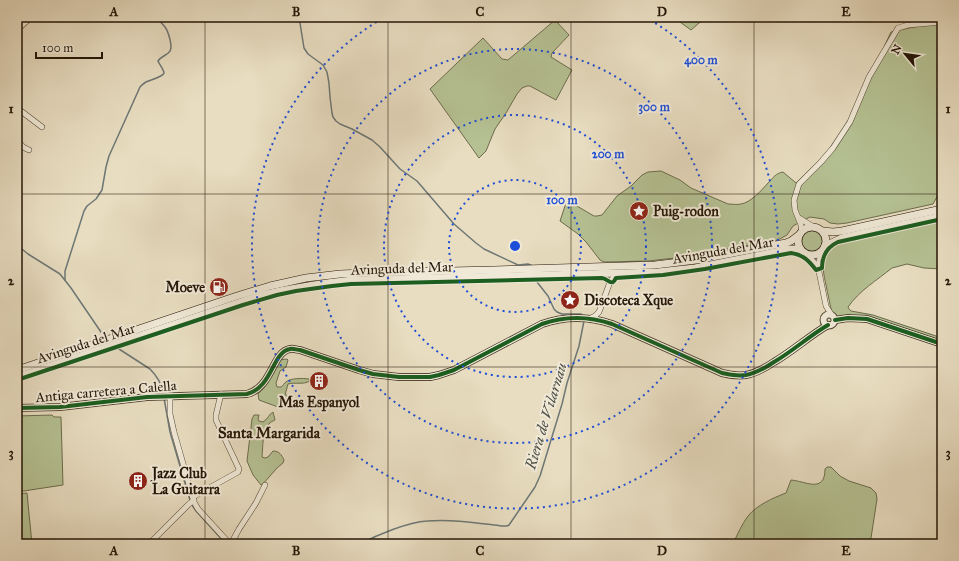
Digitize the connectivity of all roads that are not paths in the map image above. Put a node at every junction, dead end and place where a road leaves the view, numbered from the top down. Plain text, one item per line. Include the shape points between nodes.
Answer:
1 (22, 17) edge
2 (31, 17) edge
3 (27, 21) junction
4 (942, 22) edge
5 (17, 30) edge
6 (17, 108) edge
7 (42, 127) dead end
8 (17, 140) edge
9 (29, 150) dead end
10 (942, 209) edge
11 (942, 216) edge
12 (799, 218) junction
13 (812, 226) junction
14 (823, 231) junction
15 (800, 233) junction
16 (800, 249) junction
17 (823, 249) junction
18 (808, 255) junction
19 (818, 267) junction
20 (599, 274) junction
21 (616, 274) junction
22 (610, 282) junction
23 (599, 312) junction
24 (828, 315) junction
25 (589, 319) junction
26 (835, 320) junction
27 (604, 322) junction
28 (828, 326) junction
29 (942, 344) edge
30 (17, 370) edge
31 (17, 377) edge
32 (221, 394) junction
33 (169, 396) junction
34 (17, 408) edge
35 (265, 485) dead end
36 (193, 498) junction
37 (149, 544) edge
38 (230, 544) edge

1 - 3 street
2 - 3 street
3 - 5 street
4 - 12 street via 898,28 869,77 850,122 833,148 799,184 794,200
6 - 7 street
8 - 9 street
10 - 14 main road via 842,231
11 - 17 main road via 842,238
12 - 13 street
12 - 15 street
13 - 14 main road
13 - 15 main road
14 - 17 main road via 826,238
15 - 16 main road
15 - 30 main road, Avinguda del Mar via 786,243 655,265 363,273 306,278 237,296
16 - 18 main road
16 - 21 main road, Avinguda del Mar via 788,248 695,268
17 - 18 main road via 817,254
17 - 19 street
18 - 19 street
19 - 24 street
20 - 21 main road, Avinguda del Mar
20 - 22 street via 608,277
20 - 31 main road, Avinguda del Mar via 353,280 290,289 262,295
21 - 22 street
22 - 23 street
23 - 25 street
23 - 27 street
24 - 26 street via 834,316
24 - 28 street via 823,321
25 - 27 street, Antiga carretera a Calella
25 - 32 street, Antiga carretera a Calella via 570,318 548,322 454,370 430,377 373,374 290,349 279,357 265,381 253,392
26 - 28 street
26 - 29 street via 867,319
27 - 28 street, Antiga carretera a Calella via 729,375 757,372
32 - 33 street, Antiga carretera a Calella
32 - 36 street via 216,420 239,469 238,472
33 - 34 street, Antiga carretera a Calella via 137,397 60,407
33 - 36 street via 174,432
35 - 38 street
36 - 37 street
36 - 38 street via 198,509

